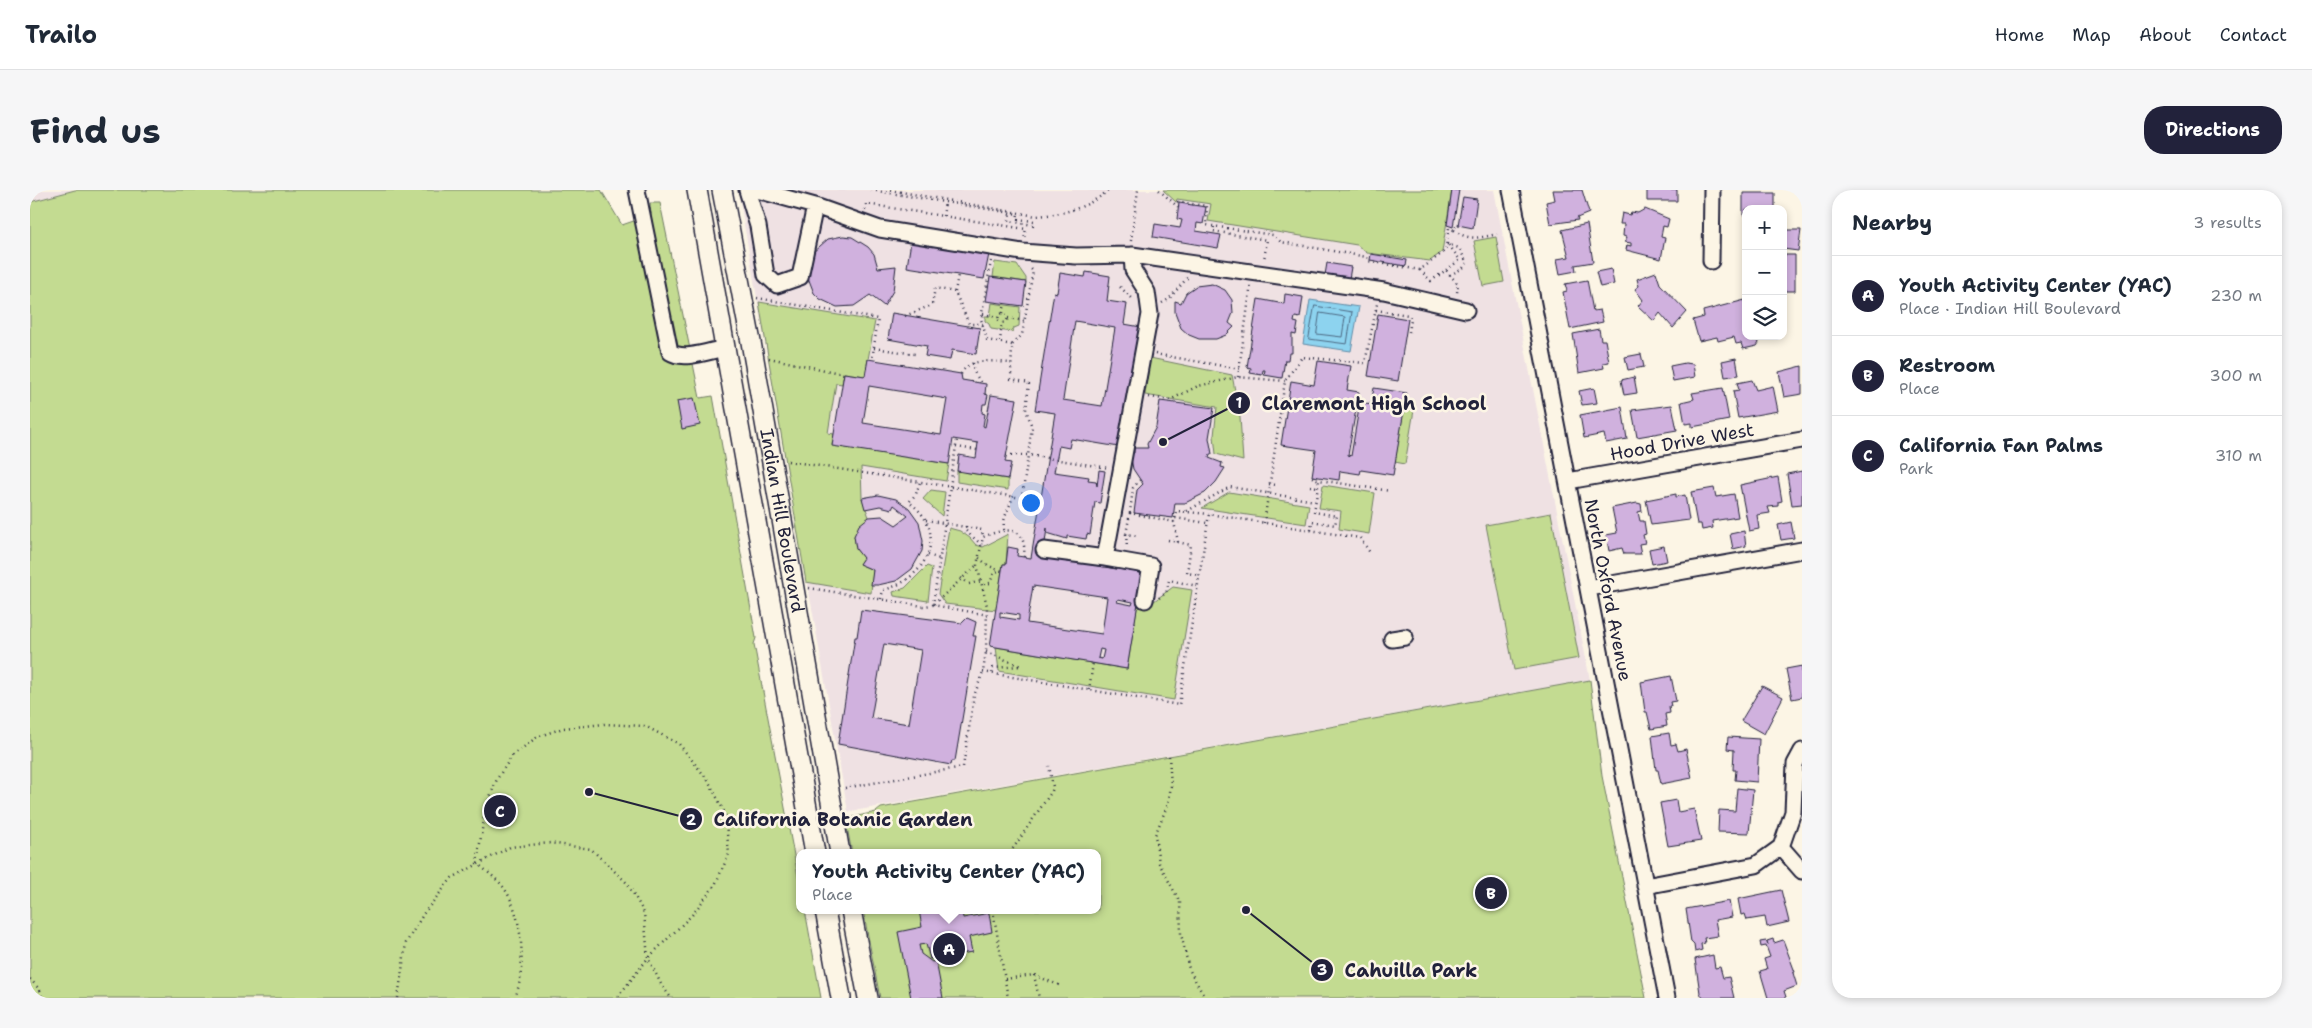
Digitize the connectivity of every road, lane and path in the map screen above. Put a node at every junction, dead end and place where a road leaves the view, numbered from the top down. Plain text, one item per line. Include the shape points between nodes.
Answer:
1 (637, 190) edge
2 (697, 190) edge
3 (722, 190) edge
4 (747, 190) edge
5 (758, 190) edge
6 (871, 190) edge
7 (890, 190) edge
8 (1110, 190) edge
9 (1138, 190) edge
10 (1159, 190) edge
11 (1511, 190) edge
12 (1712, 190) edge
13 (945, 203) junction
14 (815, 206) junction
15 (1010, 213) junction
16 (1018, 214) junction
17 (944, 216) junction
18 (864, 217) dead end
19 (1214, 226) junction
20 (1456, 226) dead end
21 (1454, 230) junction
22 (1497, 234) dead end
23 (1448, 244) junction
24 (1022, 252) junction
25 (1132, 255) junction
26 (992, 257) dead end
27 (1711, 261) dead end
28 (1262, 267) dead end
29 (1420, 270) junction
30 (1446, 270) junction
31 (1194, 274) dead end
32 (958, 275) dead end
33 (1450, 275) junction
34 (1257, 282) dead end
35 (1120, 287) dead end
36 (1379, 290) junction
37 (955, 292) junction
38 (755, 298) dead end
39 (1005, 304) dead end
40 (1149, 306) junction
41 (1461, 309) joint
42 (1376, 310) junction
43 (1003, 313) junction
44 (982, 314) junction
45 (905, 316) dead end
46 (998, 317) junction
47 (1008, 318) junction
48 (1024, 321) junction
49 (1002, 322) junction
50 (983, 324) junction
51 (1409, 332) dead end
52 (1000, 342) junction
53 (1012, 344) junction
54 (725, 348) junction
55 (874, 348) junction
56 (1143, 352) junction
57 (915, 354) dead end
58 (766, 358) dead end
59 (872, 360) dead end
60 (973, 363) junction
61 (1011, 363) junction
62 (1240, 369) junction
63 (844, 374) dead end
64 (961, 374) dead end
65 (1238, 377) junction
66 (1285, 381) junction
67 (981, 383) dead end
68 (1135, 396) junction
69 (957, 440) dead end
70 (1802, 440) edge
71 (1275, 446) junction
72 (956, 447) junction
73 (1281, 447) dead end
74 (977, 450) dead end
75 (1006, 455) dead end
76 (1028, 456) junction
77 (784, 460) dead end
78 (1121, 470) junction
79 (1312, 477) dead end
80 (1140, 480) dead end
81 (1319, 480) junction
82 (1568, 481) junction
83 (920, 482) junction
84 (1269, 484) junction
85 (1276, 485) dead end
86 (950, 486) junction
87 (1310, 486) dead end
88 (1318, 487) junction
89 (1390, 491) dead end
90 (1268, 494) junction
91 (1013, 496) junction
92 (1022, 498) junction
93 (1041, 501) dead end
94 (1316, 501) junction
95 (1187, 511) junction
96 (1130, 514) junction
97 (1209, 514) junction
98 (1157, 518) junction
99 (1175, 518) junction
100 (926, 520) junction
101 (945, 522) junction
102 (1174, 522) junction
103 (1156, 523) dead end
104 (1207, 523) junction
105 (1264, 523) junction
106 (966, 526) junction
107 (1004, 530) junction
108 (1311, 530) junction
109 (1137, 536) dead end
110 (983, 537) junction
111 (1168, 540) dead end
112 (1178, 542) junction
113 (983, 547) junction
114 (1044, 550) dead end
115 (1802, 550) edge
116 (928, 554) junction
117 (1371, 554) dead end
118 (1024, 557) dead end
119 (979, 558) junction
120 (1105, 558) junction
121 (940, 559) junction
122 (977, 565) junction
123 (1199, 575) junction
124 (961, 578) junction
125 (982, 583) junction
126 (1198, 586) junction
127 (805, 588) dead end
128 (1589, 588) junction
129 (882, 599) junction
130 (1145, 600) joint
131 (933, 604) junction
132 (988, 615) junction
133 (986, 652) junction
134 (1093, 663) dead end
135 (983, 672) junction
136 (992, 673) junction
137 (1089, 690) junction
138 (1802, 750) edge
139 (1168, 756) dead end
140 (1049, 766) dead end
141 (839, 789) dead end
142 (1782, 847) junction
143 (814, 849) edge
144 (839, 849) edge
145 (1013, 849) edge
146 (477, 863) junction
147 (1802, 871) edge
148 (1645, 886) junction
149 (826, 914) edge
150 (852, 914) edge
151 (994, 914) edge
152 (648, 958) junction
153 (1034, 975) junction
154 (1005, 979) junction
155 (30, 980) edge
156 (1061, 986) dead end
157 (42, 998) edge
158 (398, 998) edge
159 (515, 998) edge
160 (617, 998) edge
161 (671, 998) edge
162 (841, 998) edge
163 (868, 998) edge
164 (1008, 998) edge
165 (1039, 998) edge
166 (1205, 998) edge
167 (1668, 998) edge

1 - 54 street via 670,352 676,356 690,355
2 - 54 main road, Indian Hill Boulevard
3 - 144 main road, Indian Hill Boulevard
4 - 14 street via 758,226 766,275 777,285 800,277
5 - 14 street
6 - 13 path
7 - 16 path
8 - 16 path via 1082,208 1061,214
9 - 25 path via 1130,246
10 - 19 path via 1178,207 1178,202 1207,206 1206,225
11 - 82 street, North Oxford Avenue
12 - 27 street
13 - 15 path
13 - 17 path
14 - 24 street via 880,229
15 - 16 path
15 - 16 path via 1009,221 1033,225 1034,221 1017,219
17 - 18 path via 866,204
17 - 24 path via 1026,229
19 - 28 path via 1213,231 1267,240
19 - 29 path via 1273,235 1281,242
20 - 21 path
21 - 22 path via 1475,239
21 - 23 path via 1449,228
23 - 29 path via 1445,251
23 - 30 path via 1460,260
23 - 33 path via 1459,248 1467,263
24 - 25 street via 1076,256
24 - 48 path via 1021,258 1033,271
25 - 36 street
25 - 40 street via 1133,270 1147,292
26 - 44 path
29 - 30 path via 1431,282
30 - 33 path
31 - 40 path via 1181,283 1169,300
32 - 37 path
33 - 41 path via 1458,284
34 - 62 path via 1252,281
35 - 40 path via 1134,300
36 - 41 street
36 - 42 path
37 - 45 path via 935,288 932,305
37 - 50 path via 969,324
38 - 55 path via 878,319
39 - 43 path
40 - 56 street
42 - 51 path via 1408,315 1411,320
42 - 66 path via 1365,363 1302,357
43 - 46 path
43 - 47 path
44 - 46 path
44 - 50 path
46 - 49 path
47 - 48 path
47 - 49 path
48 - 53 path via 1022,335
49 - 52 path
50 - 52 path via 987,340
52 - 53 path
53 - 61 path
54 - 143 main road, Indian Hill Boulevard
55 - 57 path
55 - 59 path
56 - 62 path
56 - 68 street
58 - 63 path
60 - 61 path
60 - 64 path
60 - 67 path
61 - 76 path via 1011,379 1028,383 1026,410 1032,427
62 - 65 path
65 - 66 path
65 - 68 path via 1198,386 1170,400
66 - 71 path
68 - 78 street
69 - 72 path
70 - 82 street, Hood Drive West
71 - 73 path
71 - 84 path
72 - 74 path
72 - 86 path
75 - 76 path
76 - 78 path
76 - 92 path
77 - 83 path
78 - 120 street
79 - 81 path
80 - 96 path via 1133,488
81 - 88 path
81 - 89 path
82 - 128 street, North Oxford Avenue
83 - 86 path
83 - 100 path via 910,502
84 - 85 path
84 - 90 path
86 - 91 path
86 - 101 path
87 - 88 path
88 - 94 path
90 - 94 path
90 - 95 path via 1230,488
90 - 105 path
91 - 92 path
91 - 107 path via 1005,514
92 - 93 path
94 - 108 path via 1314,512 1336,516 1335,524 1312,522
95 - 97 path
95 - 99 path via 1176,511
96 - 98 path
96 - 109 path via 1126,534
97 - 104 path
97 - 105 path
98 - 102 path
98 - 103 path
99 - 102 path
99 - 104 path
100 - 101 path
100 - 116 path via 930,540
101 - 106 path
101 - 121 path
102 - 112 path
104 - 123 path
105 - 108 path
106 - 110 path via 982,530
106 - 113 path via 966,531
107 - 110 path
107 - 118 path via 1014,530 1021,535 1025,544
108 - 117 path via 1360,538
110 - 113 path
111 - 112 path
112 - 123 path via 1191,545 1186,573
113 - 119 path
114 - 120 street
115 - 128 street
116 - 121 path
116 - 129 path via 921,568 909,580 883,590
119 - 122 path
119 - 125 path via 1001,571 994,573 990,583
120 - 130 street via 1151,566
121 - 131 path
122 - 124 path
122 - 125 path
123 - 126 path
124 - 125 path via 969,584
124 - 131 path
125 - 132 path
126 - 130 path via 1169,580 1166,594 1158,599
126 - 137 path via 1179,705
127 - 129 path
128 - 148 street, North Oxford Avenue
129 - 131 path via 923,606
131 - 132 path
132 - 133 path
133 - 135 path
133 - 136 path via 1021,666 993,668
134 - 137 path
135 - 136 path
135 - 141 path via 974,696 963,767
136 - 137 path
138 - 142 street via 1795,764 1793,812
139 - 166 path via 1171,786 1168,804 1155,835 1159,863 1180,902 1181,934 1189,969
140 - 145 path via 1052,792
142 - 147 street
142 - 148 street via 1756,865
146 - 152 path via 510,847 550,843 591,849 628,884 644,913
146 - 152 path via 485,810 497,779 512,756 537,737 563,728 605,724 646,726 679,744 708,780 725,813 729,854 715,885 692,915
146 - 158 path via 452,878 406,943
146 - 159 path via 501,884 513,906 522,970
148 - 167 street, North Oxford Avenue
149 - 162 main road
150 - 163 main road
151 - 154 path
152 - 160 path
152 - 161 path
153 - 154 path
153 - 156 path
153 - 165 path
154 - 164 path
155 - 157 path via 40,990

